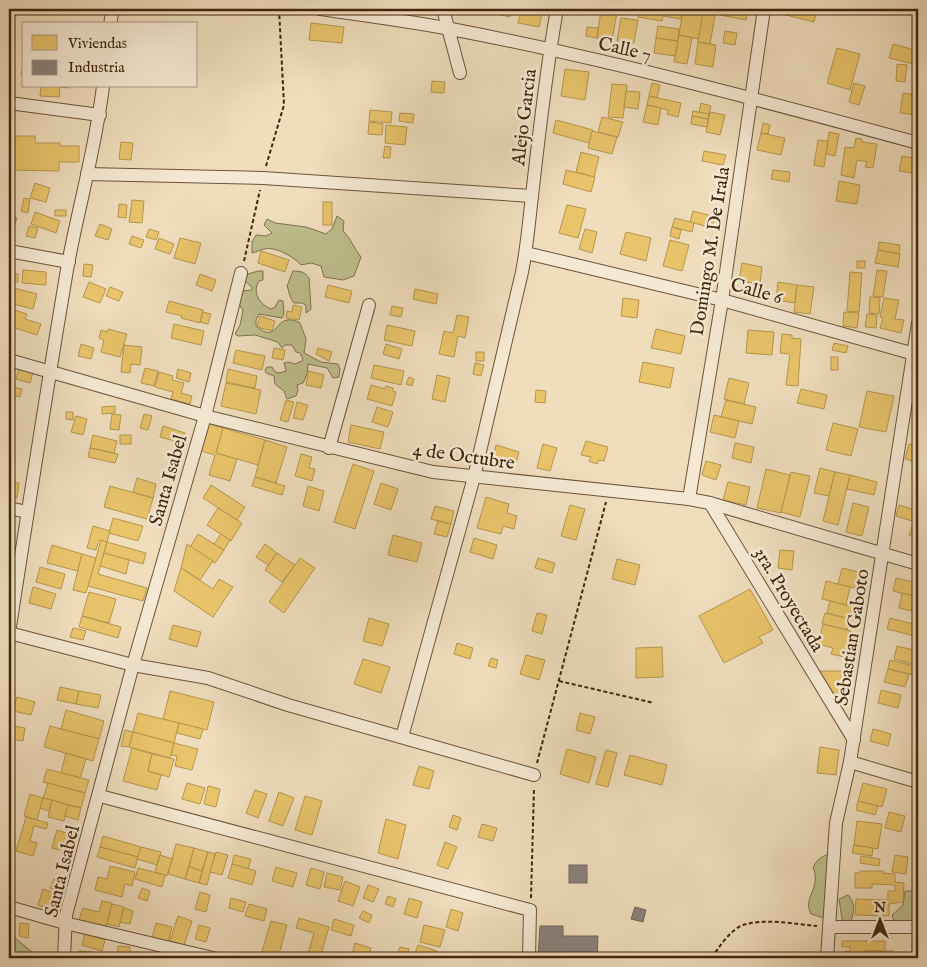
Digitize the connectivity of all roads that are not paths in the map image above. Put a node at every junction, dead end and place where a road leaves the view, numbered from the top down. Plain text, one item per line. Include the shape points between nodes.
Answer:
1 (113, 9) edge
2 (320, 9) edge
3 (443, 9) edge
4 (557, 9) edge
5 (764, 9) edge
6 (110, 22) edge
7 (449, 28) junction
8 (550, 49) junction
9 (460, 73) dead end
10 (103, 88) edge
11 (751, 97) junction
12 (9, 103) edge
13 (100, 115) junction
14 (918, 143) edge
15 (87, 174) junction
16 (532, 196) junction
17 (9, 251) edge
18 (526, 253) junction
19 (69, 262) junction
20 (241, 273) road end
21 (722, 300) junction
22 (369, 305) dead end
23 (918, 323) edge
24 (916, 354) edge
25 (9, 360) edge
26 (50, 371) junction
27 (204, 416) junction
28 (329, 448) junction
29 (474, 477) junction
30 (689, 499) junction
31 (710, 503) junction
32 (9, 508) edge
33 (27, 512) junction
34 (883, 555) junction
35 (918, 564) edge
36 (9, 633) edge
37 (134, 665) junction
38 (402, 737) junction
39 (854, 740) junction
40 (850, 762) junction
41 (534, 775) road end
42 (918, 782) edge
43 (100, 796) junction
44 (9, 907) edge
45 (65, 923) junction
46 (830, 927) junction
47 (918, 927) edge
48 (64, 958) edge
49 (213, 958) edge
50 (529, 958) edge
51 (827, 958) edge

1 - 6 street
2 - 7 street, Calle 7
3 - 7 street
4 - 8 street, Alejo Garcia
5 - 11 street, Domingo M. De Irala
7 - 8 street, Calle 7
7 - 9 street
8 - 11 street, Calle 7
8 - 16 street, Alejo Garcia
10 - 13 street
11 - 14 street, Calle 7
11 - 21 street, Domingo M. De Irala
12 - 13 street
13 - 15 street
15 - 16 street via 263,178
15 - 19 street
16 - 18 street, Alejo Garcia
17 - 19 street
18 - 21 street, Calle 6
18 - 29 street, Alejo Garcia
19 - 26 street
20 - 27 street, Santa Isabel
21 - 24 street, Calle 6
21 - 30 street, Domingo M. De Irala
22 - 28 street
23 - 24 street, Sebastian Gaboto
24 - 34 street, Sebastian Gaboto
25 - 26 street, 4 de Octubre
26 - 27 street, 4 de Octubre
26 - 33 street
27 - 28 street, 4 de Octubre
27 - 37 street, Santa Isabel
28 - 29 street, 4 de Octubre via 433,472
29 - 30 street, 4 de Octubre
29 - 38 street, Alejo Garcia
30 - 31 street, 4 de Octubre
31 - 34 street, 4 de Octubre
31 - 39 street, 3ra. Proyectada
32 - 33 street
33 - 36 street
34 - 35 street, 4 de Octubre
34 - 39 street, Sebastian Gaboto
36 - 37 street
37 - 38 street via 208,678 288,705
37 - 43 street, Santa Isabel
38 - 41 street
39 - 40 street, Sebastian Gaboto
40 - 42 street
40 - 46 street, Sebastian Gaboto via 836,823
43 - 45 street, Santa Isabel
43 - 50 street via 530,910
44 - 45 street
45 - 48 street, Santa Isabel
45 - 49 street
46 - 47 street
46 - 51 street, Sebastian Gaboto

